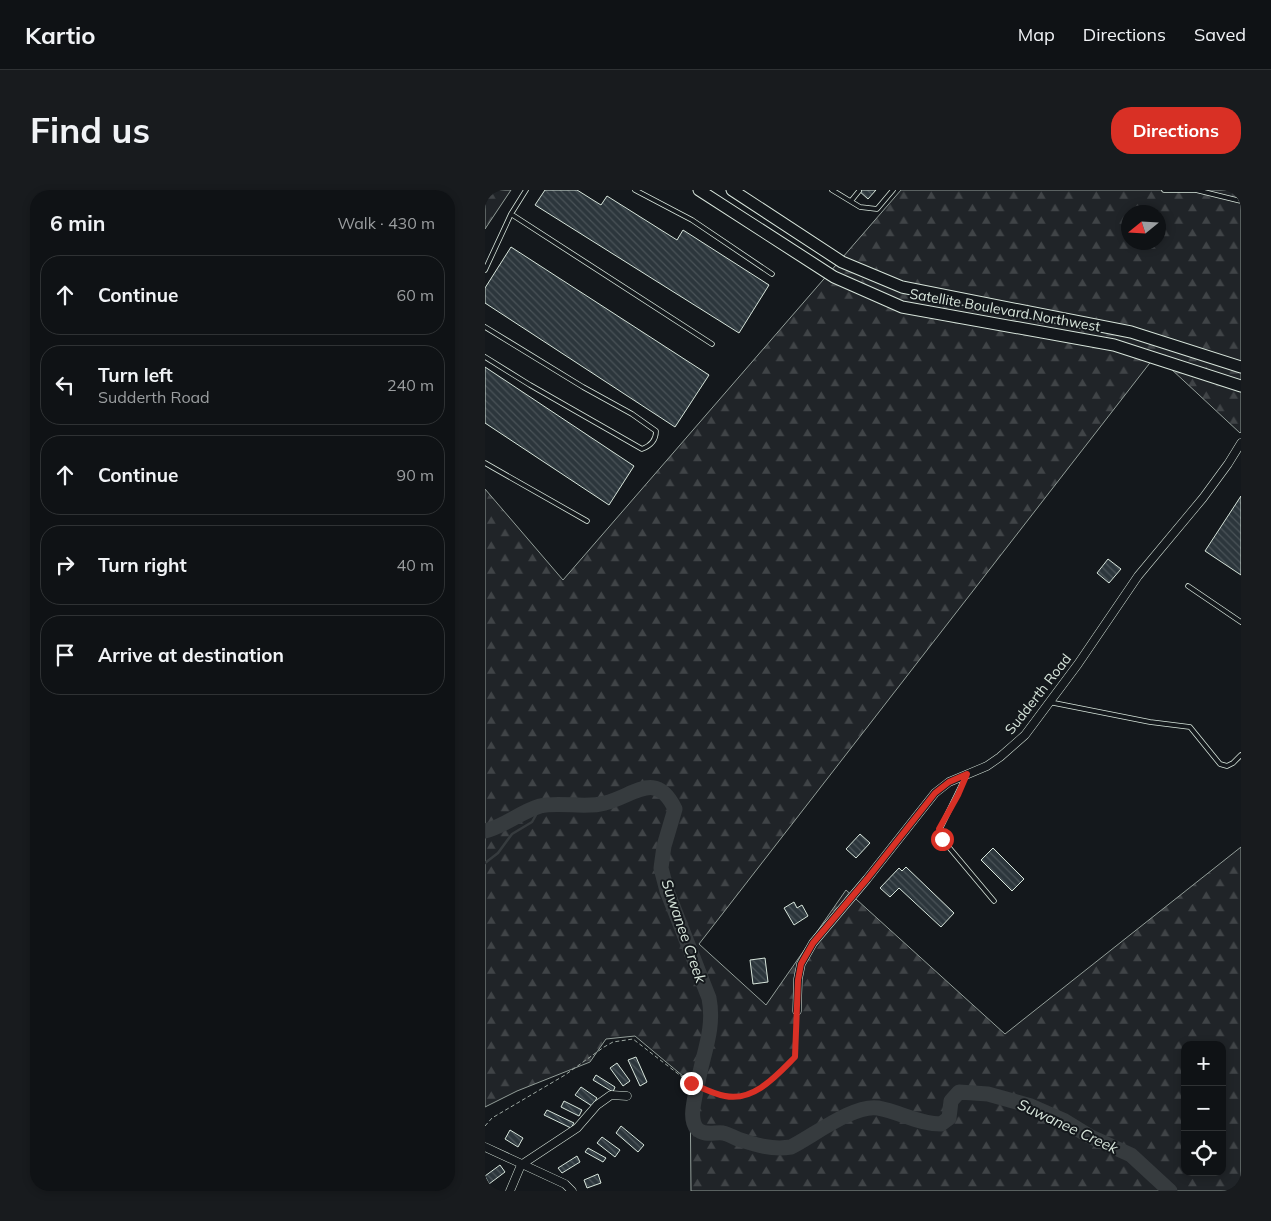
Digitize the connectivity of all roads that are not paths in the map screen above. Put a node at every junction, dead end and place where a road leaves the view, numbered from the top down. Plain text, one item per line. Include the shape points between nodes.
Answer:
1 (526, 190) edge
2 (635, 190) edge
3 (699, 190) edge
4 (732, 190) edge
5 (832, 190) edge
6 (893, 190) edge
7 (1165, 190) edge
8 (1196, 190) edge
9 (859, 191) dead end
10 (851, 201) junction
11 (1241, 201) edge
12 (511, 214) junction
13 (799, 234) junction
14 (789, 248) junction
15 (485, 270) edge
16 (773, 274) dead end
17 (485, 327) edge
18 (712, 344) dead end
19 (485, 357) edge
20 (1241, 368) edge
21 (1241, 386) edge
22 (1241, 443) edge
23 (485, 463) edge
24 (587, 521) dead end
25 (1188, 586) dead end
26 (1241, 622) edge
27 (1049, 702) junction
28 (1241, 755) edge
29 (967, 774) junction
30 (994, 901) dead end
31 (797, 1011) road end
32 (627, 1096) dead end
33 (485, 1147) edge
34 (521, 1165) junction
35 (510, 1191) edge
36 (572, 1191) edge

1 - 12 lane
2 - 16 lane via 692,220
3 - 14 main road, Satellite Boulevard Northwest
4 - 13 main road, Satellite Boulevard Northwest
5 - 10 lane
6 - 10 lane via 877,209
7 - 8 lane
8 - 11 lane
9 - 10 lane
12 - 15 lane
12 - 18 lane
13 - 14 lane
13 - 20 main road, Satellite Boulevard Northwest via 842,262 902,287 1131,332
14 - 21 main road, Satellite Boulevard Northwest via 834,277 902,307 1113,345
17 - 19 lane via 583,388 633,414 656,431 656,436 649,447 642,449
22 - 27 street, Sudderth Road via 1203,498 1138,576
23 - 24 lane
25 - 26 lane
27 - 28 lane via 1190,727 1221,764 1227,766
27 - 29 street, Sudderth Road via 1025,735 1000,757
29 - 30 lane via 939,829 942,839
29 - 31 street, Sudderth Road via 935,793 813,943 801,964
32 - 34 street via 611,1095 597,1105 577,1128
33 - 34 street
34 - 35 street
34 - 36 street via 565,1184

